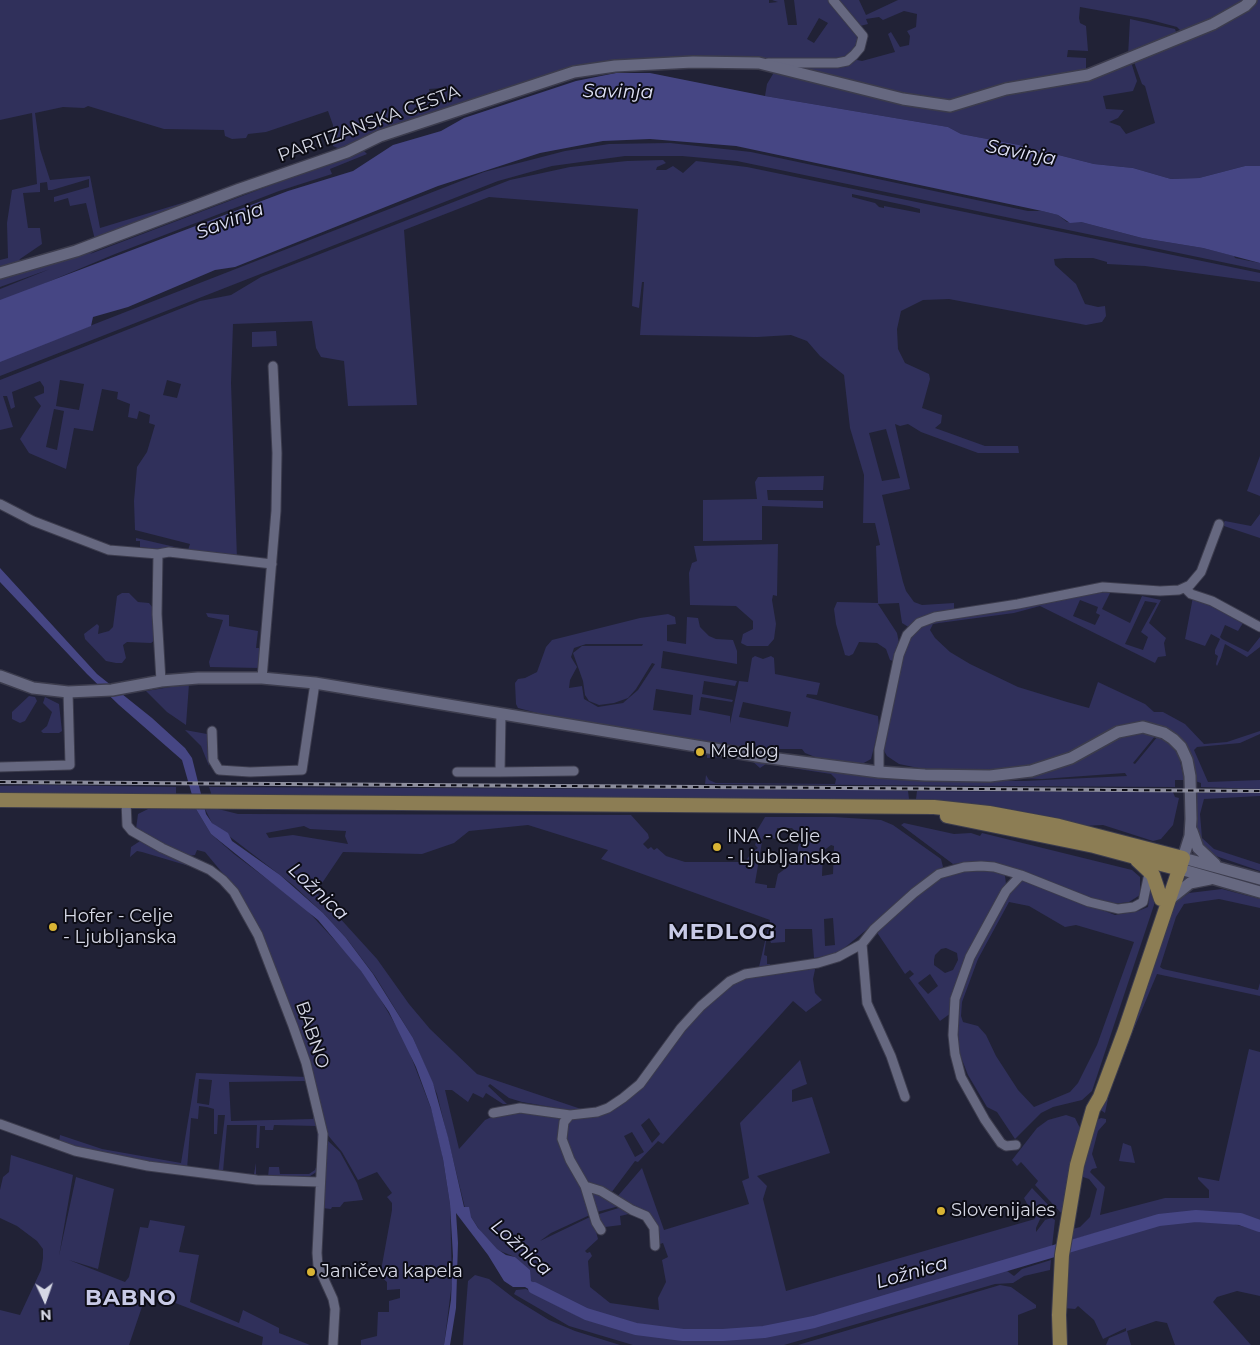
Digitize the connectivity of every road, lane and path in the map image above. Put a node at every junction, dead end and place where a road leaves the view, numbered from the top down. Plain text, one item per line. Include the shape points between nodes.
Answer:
1 (834, 0) edge
2 (1251, 0) edge
3 (760, 63) junction
4 (0, 273) edge
5 (273, 366) dead end
6 (0, 504) edge
7 (1219, 524) dead end
8 (158, 554) junction
9 (272, 564) junction
10 (1185, 588) junction
11 (1260, 627) edge
12 (0, 676) edge
13 (262, 678) junction
14 (161, 681) junction
15 (315, 683) junction
16 (68, 692) junction
17 (501, 714) junction
18 (212, 731) dead end
19 (0, 767) edge
20 (457, 772) dead end
21 (500, 772) junction
22 (574, 772) dead end
23 (878, 772) junction
24 (1191, 793) junction
25 (0, 800) edge
26 (126, 801) junction
27 (907, 806) junction
28 (1191, 827) junction
29 (1132, 856) junction
30 (1177, 862) junction
31 (1219, 874) junction
32 (1021, 875) junction
33 (1148, 878) dead end
34 (1260, 879) edge
35 (1260, 892) edge
36 (1164, 900) junction
37 (862, 944) junction
38 (905, 1097) dead end
39 (493, 1112) dead end
40 (570, 1115) junction
41 (0, 1124) edge
42 (1016, 1145) dead end
43 (320, 1182) junction
44 (585, 1186) junction
45 (601, 1230) dead end
46 (655, 1246) dead end
47 (333, 1345) edge
48 (1060, 1345) edge

1 - 3 street, PARTIZANSKA CESTA via 863,36 860,48 847,61
2 - 3 street, PARTIZANSKA CESTA via 1213,24 1088,75 1006,89 950,106 903,98
3 - 4 street, PARTIZANSKA CESTA via 693,62 615,66 574,72 380,136 347,152 76,251
5 - 9 street via 277,462
6 - 8 street via 33,521 110,550
7 - 10 street via 1201,572
8 - 9 street via 169,552
8 - 14 street
9 - 13 street
10 - 11 street via 1191,594 1218,604
10 - 23 street via 1166,592 1103,587 935,617 919,623 907,635 899,655 879,750
12 - 16 street via 33,688
13 - 14 street
13 - 15 street
14 - 16 street via 136,687
15 - 17 street
15 - 18 street via 302,770 219,770 213,760
16 - 19 street via 70,765
17 - 21 street
17 - 23 street via 712,750
20 - 21 street
21 - 22 street
23 - 24 street via 962,776 1022,773 1063,762 1118,732 1143,727 1164,733 1181,747 1189,768
24 - 28 street
24 - 30 street
25 - 26 main road
26 - 27 main road
26 - 43 street, BABNO via 127,825 132,832 210,870 223,880 258,935 306,1063 324,1134
27 - 29 main road
27 - 30 main road via 1018,818 1096,834
28 - 30 street
28 - 31 street via 1198,848
29 - 30 main road
29 - 36 main road via 1153,875
30 - 31 street
30 - 36 main road
31 - 34 street
31 - 35 street
31 - 36 street via 1190,883
32 - 33 street via 1089,902 1118,909 1143,902
32 - 37 street via 981,866 964,866 939,874 914,892
32 - 42 street via 1006,891 970,957 955,999 953,1035 961,1076 984,1120 1001,1143
36 - 48 main road via 1094,1095 1077,1165 1064,1230
37 - 38 street via 867,1003
37 - 40 street via 818,963 745,974 730,981 701,1006 640,1084 597,1112
39 - 40 street via 520,1108
40 - 44 street via 564,1122 562,1139
41 - 43 street via 75,1151 148,1166 249,1179
43 - 47 street, BABNO via 318,1266 334,1304
44 - 45 street
44 - 46 street via 601,1190 646,1216 654,1228

